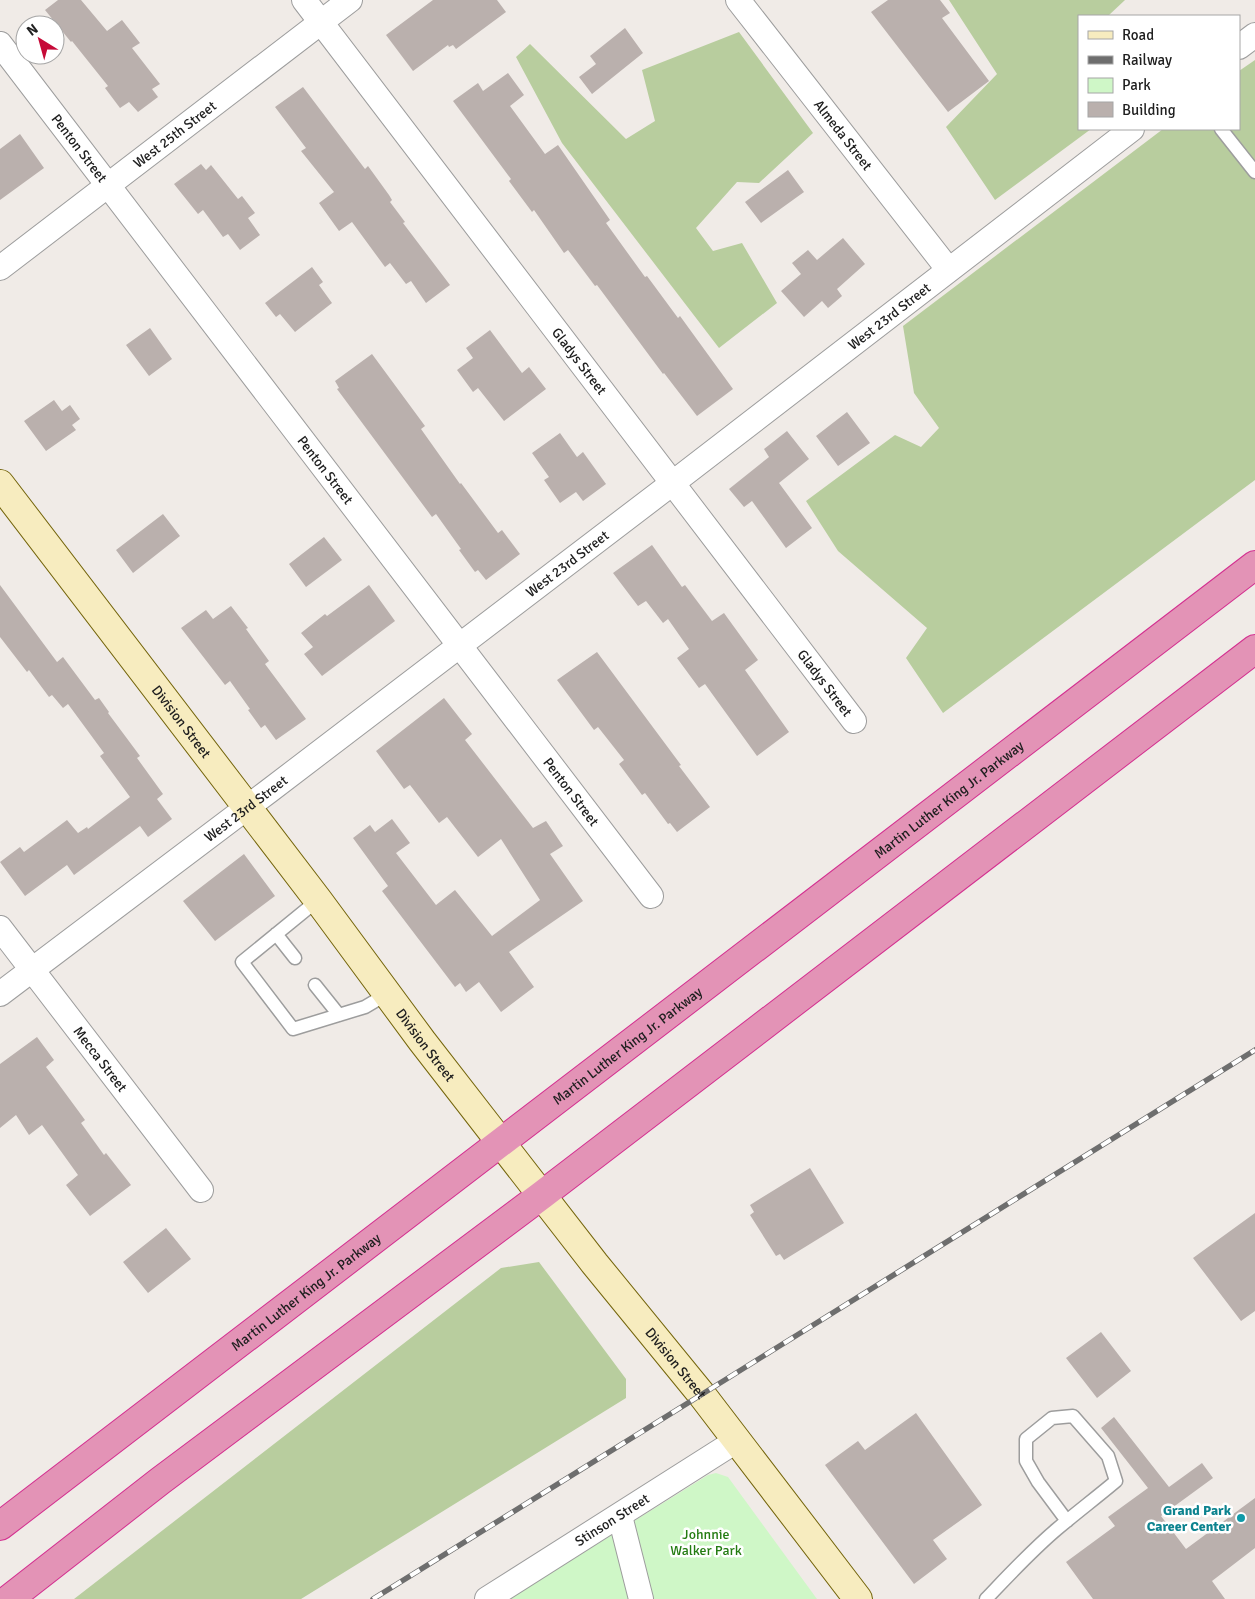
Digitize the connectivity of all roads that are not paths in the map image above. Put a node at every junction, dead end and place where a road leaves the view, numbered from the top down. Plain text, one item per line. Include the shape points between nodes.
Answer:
1 (304, 0) edge
2 (350, 0) edge
3 (738, 0) edge
4 (321, 22) junction
5 (1255, 35) edge
6 (0, 44) edge
7 (1240, 46) edge
8 (1131, 130) edge
9 (1222, 130) edge
10 (1255, 172) edge
11 (108, 185) junction
12 (0, 268) edge
13 (948, 269) junction
14 (674, 482) junction
15 (0, 484) edge
16 (1255, 565) edge
17 (459, 645) junction
18 (1255, 650) edge
19 (854, 721) dead end
20 (247, 808) junction
21 (651, 896) dead end
22 (318, 900) junction
23 (0, 928) edge
24 (276, 934) junction
25 (295, 958) dead end
26 (32, 970) junction
27 (315, 985) dead end
28 (0, 994) edge
29 (387, 994) junction
30 (339, 1015) junction
31 (501, 1141) junction
32 (202, 1190) dead end
33 (542, 1195) junction
34 (736, 1441) junction
35 (620, 1516) junction
36 (1067, 1521) junction
37 (0, 1526) edge
38 (9, 1599) edge
39 (487, 1599) edge
40 (641, 1599) edge
41 (858, 1599) edge
42 (986, 1599) edge

1 - 4 street, Gladys Street
2 - 4 street, West 25th Street
3 - 13 street, Almeda Street
4 - 11 street, West 25th Street
4 - 14 street, Gladys Street
5 - 7 street
6 - 11 street, Penton Street
8 - 13 street, West 23rd Street
9 - 10 lane
11 - 12 street, West 25th Street
11 - 17 street, Penton Street
13 - 14 street, West 23rd Street
14 - 17 street, West 23rd Street
14 - 19 street, Gladys Street
15 - 20 street, Division Street
16 - 31 highway, Martin Luther King Jr. Parkway
17 - 20 street, West 23rd Street
17 - 21 street, Penton Street
18 - 33 highway
20 - 22 street, Division Street
20 - 26 street, West 23rd Street
22 - 24 lane
22 - 29 street, Division Street
23 - 26 street, Mecca Street
24 - 25 lane
24 - 30 lane via 242,962 293,1029
26 - 28 street, West 23rd Street
26 - 32 street, Mecca Street
27 - 30 lane
29 - 30 lane via 364,1008
29 - 31 street, Division Street
31 - 33 street, Division Street
31 - 37 highway, Martin Luther King Jr. Parkway
33 - 34 street, Division Street
33 - 38 highway via 160,1481
34 - 35 street, Stinson Street
34 - 41 street, Division Street
35 - 39 street, Stinson Street
35 - 40 street
36 - 36 lane via 1116,1481 1108,1456 1073,1416 1052,1418 1026,1439 1026,1460
36 - 42 lane

